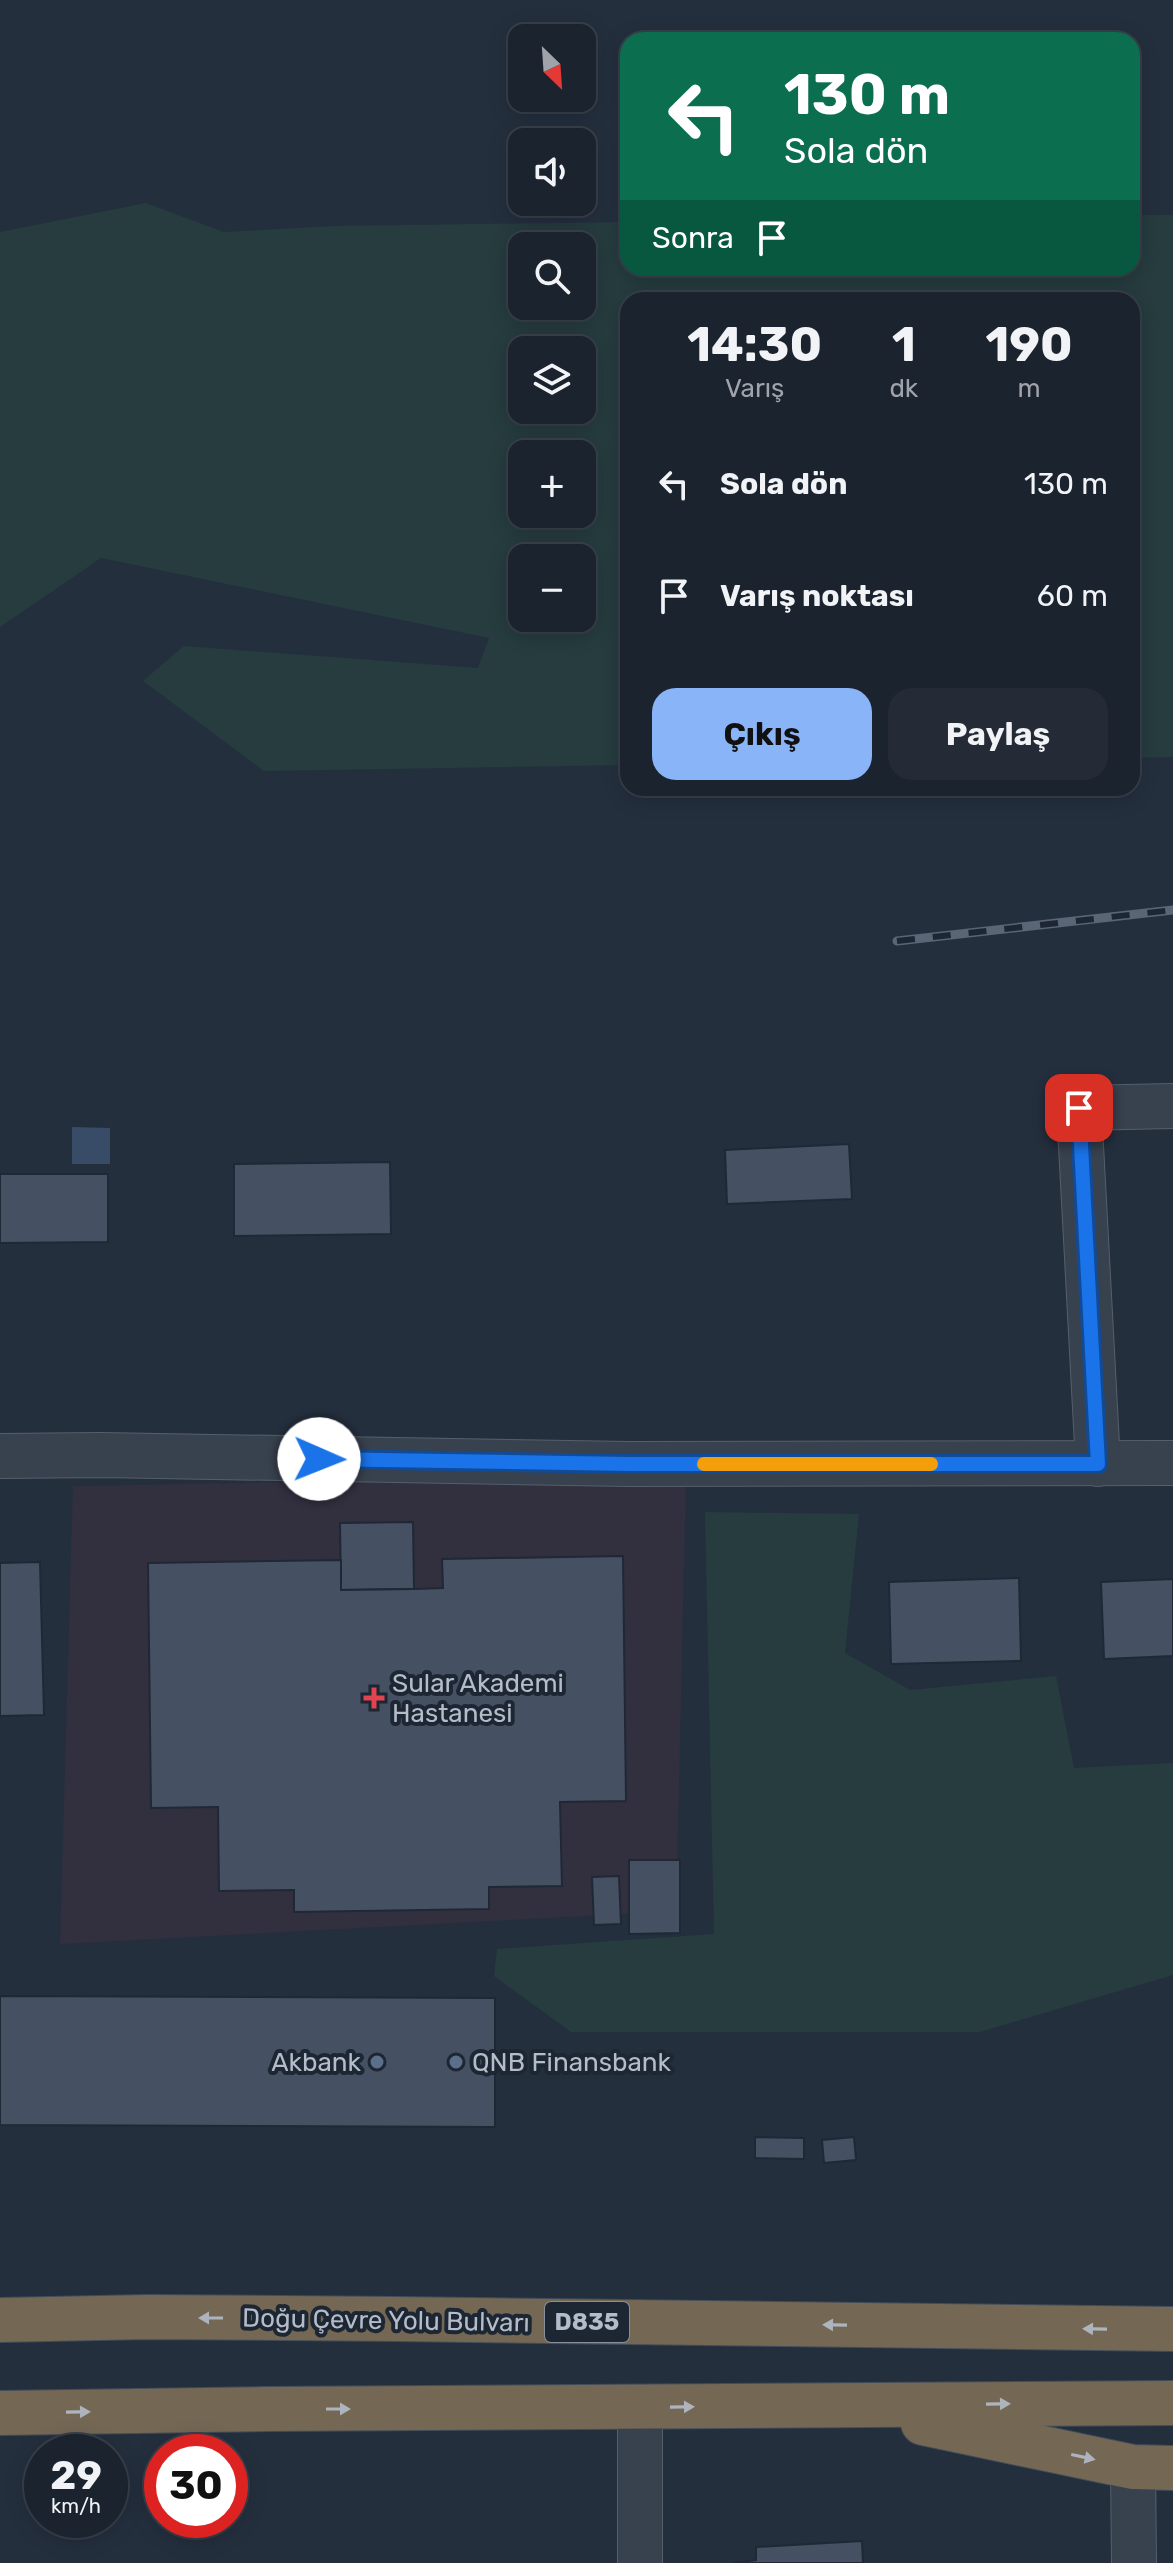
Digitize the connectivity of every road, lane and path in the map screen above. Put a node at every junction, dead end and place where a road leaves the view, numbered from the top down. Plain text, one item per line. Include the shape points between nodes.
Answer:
1 (1173, 1106) edge
2 (0, 1456) edge
3 (1173, 1463) edge
4 (1098, 1464) junction
5 (0, 2320) edge
6 (1167, 2328) edge
7 (1173, 2403) edge
8 (843, 2406) junction
9 (640, 2407) junction
10 (0, 2413) edge
11 (1153, 2468) edge
12 (640, 2563) edge
13 (1134, 2563) edge

1 - 4 street via 1079,1108
2 - 4 street
3 - 4 street
6 -> 5 highway, Doğu Çevre Yolu Bulvarı / D835 via 148,2317
8 -> 7 highway
9 -> 8 highway
8 -> 11 highway
10 -> 9 highway
9 - 12 street
11 - 13 street

